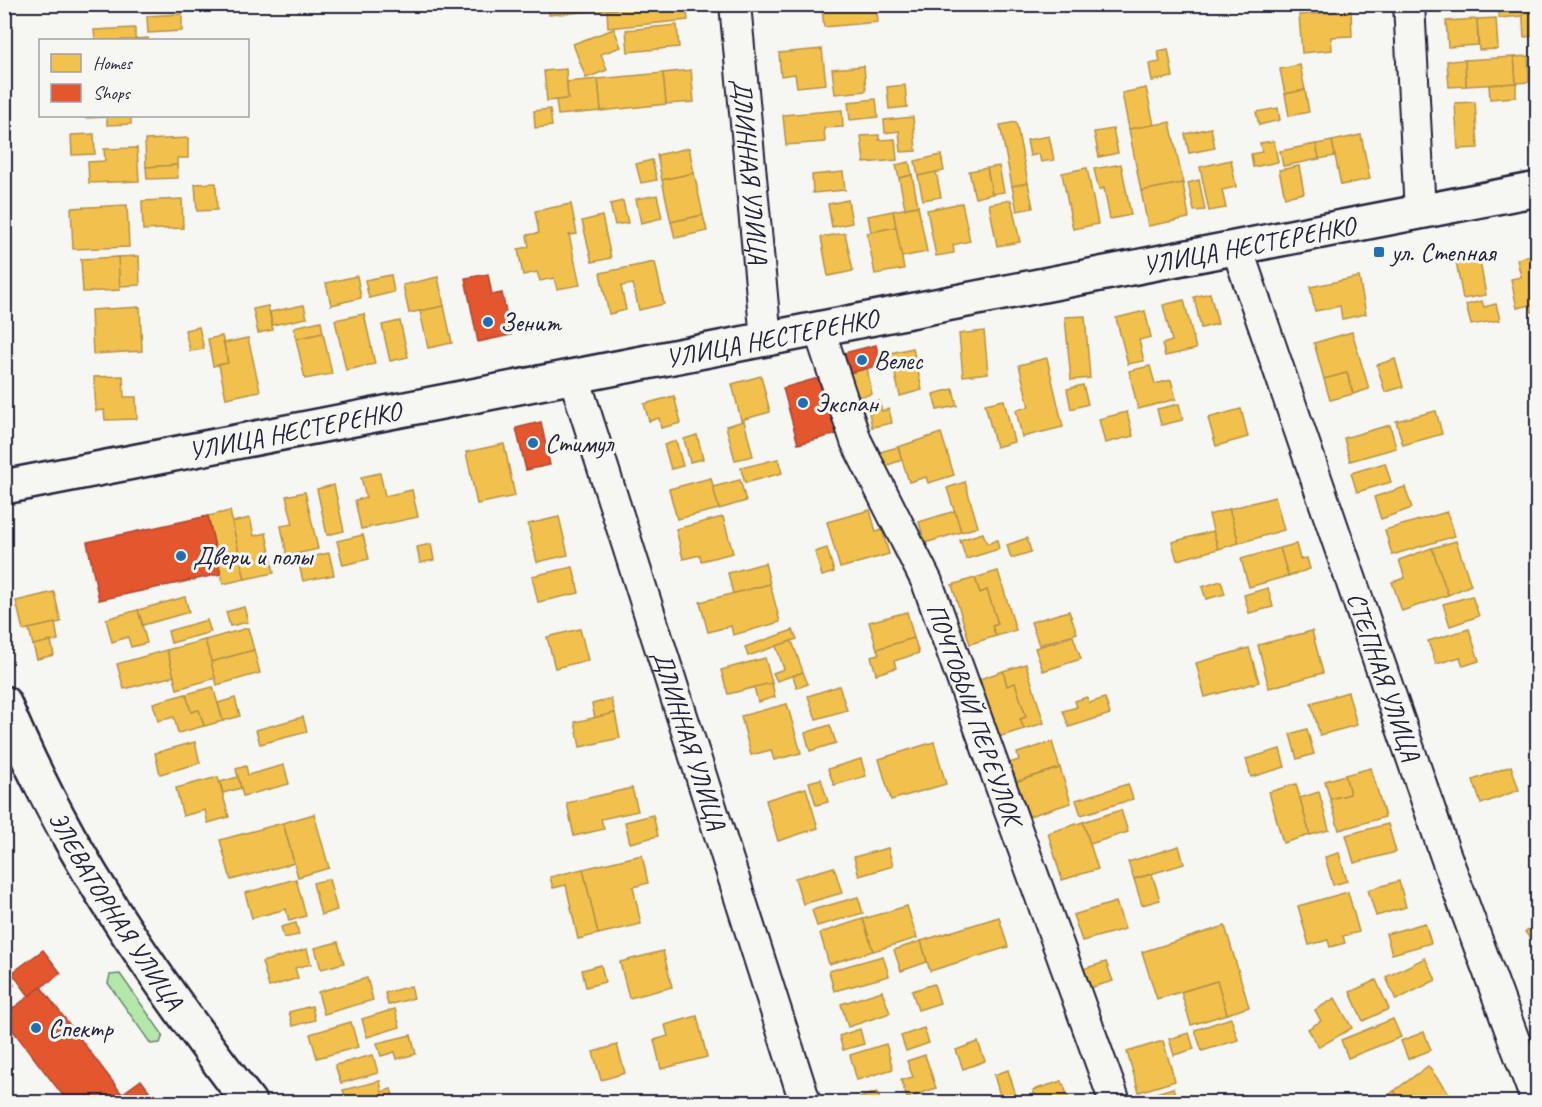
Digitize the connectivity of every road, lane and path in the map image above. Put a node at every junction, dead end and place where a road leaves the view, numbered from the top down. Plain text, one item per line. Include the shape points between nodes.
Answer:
1 (735, 4) edge
2 (1409, 4) edge
3 (1538, 189) edge
4 (1420, 212) junction
5 (1237, 248) junction
6 (819, 329) junction
7 (766, 339) junction
8 (574, 377) junction
9 (4, 488) edge
10 (4, 704) edge
11 (249, 1102) edge
12 (805, 1102) edge
13 (1115, 1102) edge
14 (1537, 1102) edge

1 - 7 street, ДЛИННАЯ УЛИЦА
2 - 4 street
3 - 4 street, УЛИЦА НЕСТЕРЕНКО
4 - 5 street, УЛИЦА НЕСТЕРЕНКО
5 - 6 street, УЛИЦА НЕСТЕРЕНКО
5 - 14 street, СТЕПНАЯ УЛИЦА via 1445,854
6 - 7 street, УЛИЦА НЕСТЕРЕНКО
6 - 13 street, ПОЧТОВЫЙ ПЕРЕУЛОК via 856,441 927,582
7 - 8 street, УЛИЦА НЕСТЕРЕНКО
8 - 9 street, УЛИЦА НЕСТЕРЕНКО
8 - 12 street, ДЛИННАЯ УЛИЦА
10 - 11 street, ЭЛЕВАТОРНАЯ УЛИЦА via 46,798 73,845 177,1008

